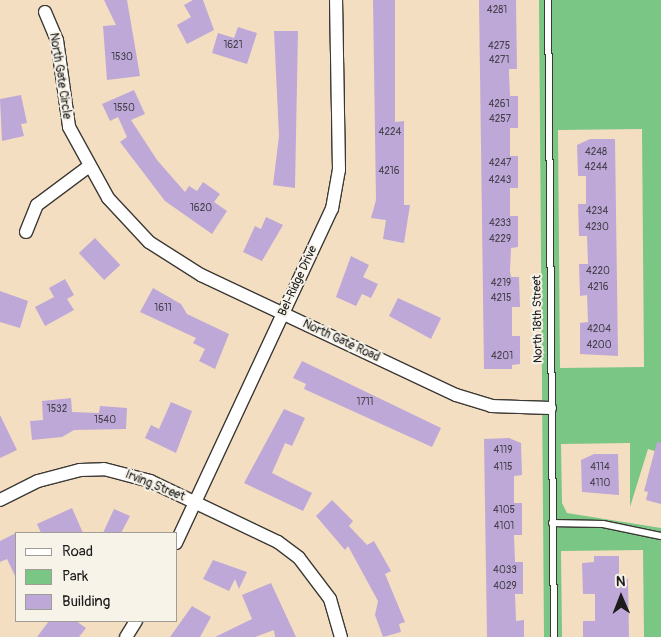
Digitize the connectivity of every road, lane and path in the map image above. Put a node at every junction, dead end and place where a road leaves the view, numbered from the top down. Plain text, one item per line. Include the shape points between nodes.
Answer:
1 (336, 0) edge
2 (548, 0) edge
3 (45, 12) dead end
4 (88, 167) junction
5 (26, 232) dead end
6 (283, 314) junction
7 (550, 408) junction
8 (0, 500) edge
9 (195, 502) junction
10 (552, 523) junction
11 (661, 536) edge
12 (178, 538) edge
13 (135, 622) edge
14 (126, 637) edge
15 (341, 637) edge
16 (554, 637) edge

1 - 6 street, Bel-Ridge Drive via 337,191
2 - 7 lane, North 18th Street
3 - 4 street, North Gate Circle via 57,40 63,110
4 - 5 street via 37,205
4 - 6 street, North Gate Road via 125,219 149,242 201,275
6 - 7 street, North Gate Road via 475,402
6 - 9 street, Bel-Ridge Drive
7 - 10 lane, North 18th Street
8 - 9 street, Irving Street via 61,473 104,469 150,481
9 - 12 street, Bel-Ridge Drive
9 - 15 street, Irving Street via 278,542 299,558 330,599
10 - 11 lane via 603,524
10 - 16 lane, North 18th Street
13 - 14 street

